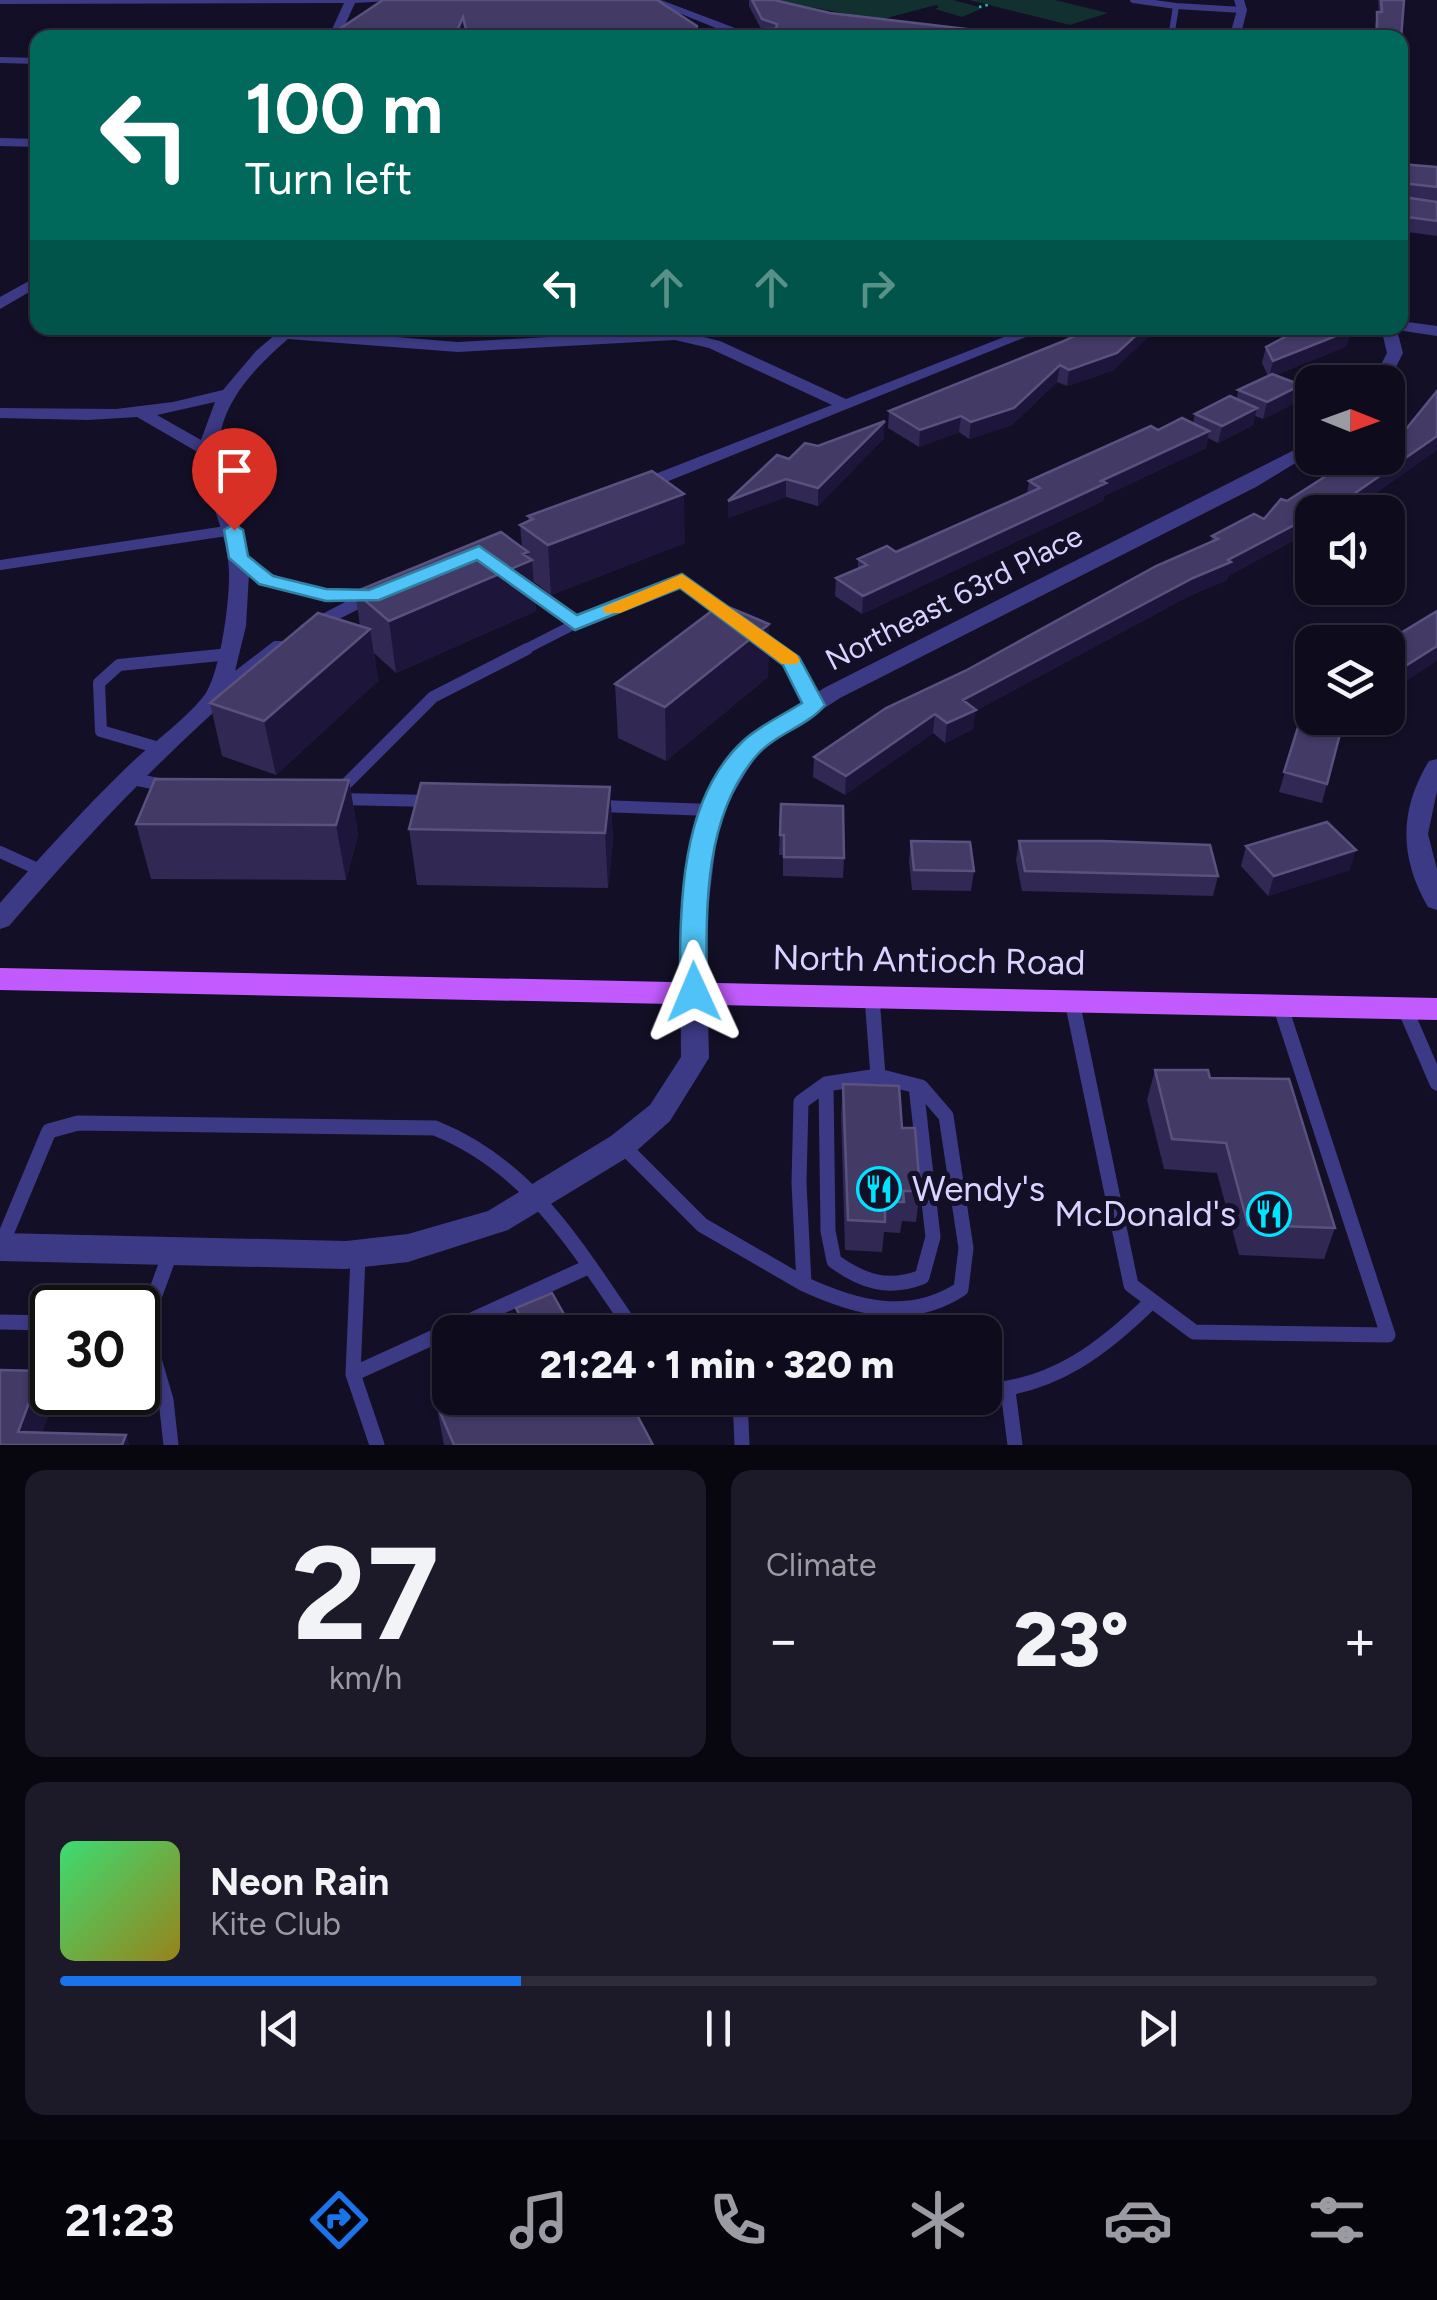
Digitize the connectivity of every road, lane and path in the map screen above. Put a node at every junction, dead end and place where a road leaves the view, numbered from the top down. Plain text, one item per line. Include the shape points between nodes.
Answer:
1 (401, 0) edge
2 (652, 0) edge
3 (1133, 0) edge
4 (0, 1) edge
5 (350, 2) edge
6 (988, 5) dead end
7 (1240, 5) edge
8 (1176, 6) junction
9 (979, 7) dead end
10 (337, 30) edge
11 (726, 30) edge
12 (1172, 30) edge
13 (1235, 30) edge
14 (0, 60) edge
15 (30, 60) edge
16 (0, 142) edge
17 (30, 143) edge
18 (30, 285) edge
19 (0, 304) edge
20 (1408, 327) edge
21 (1437, 331) edge
22 (284, 335) edge
23 (330, 335) edge
24 (675, 335) edge
25 (675, 335) edge
26 (1022, 335) edge
27 (1391, 335) edge
28 (1389, 365) edge
29 (230, 394) junction
30 (844, 404) junction
31 (0, 413) edge
32 (143, 414) junction
33 (210, 452) junction
34 (1295, 456) edge
35 (607, 500) edge
36 (234, 530) junction
37 (239, 558) junction
38 (0, 565) edge
39 (511, 576) edge
40 (408, 581) edge
41 (372, 596) junction
42 (575, 624) junction
43 (230, 654) junction
44 (216, 694) junction
45 (814, 705) junction
46 (159, 748) junction
47 (1437, 766) edge
48 (128, 778) junction
49 (186, 790) edge
50 (445, 802) edge
51 (578, 806) edge
52 (711, 810) junction
53 (0, 852) edge
54 (42, 870) junction
55 (1437, 902) edge
56 (0, 920) edge
57 (0, 979) edge
58 (694, 992) junction
59 (872, 996) junction
60 (1072, 1000) junction
61 (1280, 1006) junction
62 (1405, 1008) junction
63 (1437, 1009) edge
64 (878, 1076) junction
65 (1437, 1083) edge
66 (826, 1084) junction
67 (916, 1086) junction
68 (622, 1145) junction
69 (537, 1197) junction
70 (0, 1247) edge
71 (171, 1251) junction
72 (358, 1254) junction
73 (588, 1267) junction
74 (804, 1284) junction
75 (157, 1285) edge
76 (1152, 1301) junction
77 (623, 1315) edge
78 (0, 1322) edge
79 (30, 1323) edge
80 (353, 1374) junction
81 (160, 1382) edge
82 (1002, 1391) edge
83 (1008, 1391) junction
84 (741, 1415) edge
85 (171, 1445) edge
86 (378, 1445) edge
87 (742, 1445) edge
88 (1015, 1445) edge

1 - 5 street
2 - 11 street
3 - 8 lane
4 - 5 street
5 - 10 street
6 - 9 path
7 - 8 lane
7 - 13 street
8 - 12 lane
14 - 15 street
16 - 17 street
18 - 19 street
20 - 21 street
22 - 29 street
23 - 24 street via 458,347
25 - 30 street via 714,344
26 - 30 street
27 - 28 street via 1395,353
29 - 32 street
29 - 33 street
30 - 35 street
31 - 32 street
32 - 33 street
33 - 36 street
34 - 45 street, Northeast 63rd Place
36 - 37 street
36 - 38 lane
37 - 41 street via 266,580 294,589
37 - 43 street via 240,605
39 - 42 lane
40 - 41 street
41 - 44 street via 289,639
42 - 45 lane via 682,580 792,662
42 - 50 lane via 433,698 331,798
43 - 44 street
43 - 46 lane via 119,664 99,683 101,731
44 - 46 street
45 - 52 street, Northeast 63rd Place via 750,747
46 - 48 street
47 - 55 street via 1417,815 1414,846
48 - 49 lane
48 - 54 street
51 - 52 lane
52 - 58 street, Northeast 63rd Place via 693,926
53 - 54 lane
54 - 56 street
57 - 58 main road, North Antioch Road
58 - 59 main road, North Antioch Road
58 - 68 street, Northeast 63rd Place via 691,1067 660,1113
59 - 60 main road, North Antioch Road
59 - 64 lane
60 - 61 main road, North Antioch Road
60 - 76 lane via 1131,1285
61 - 62 main road, North Antioch Road
61 - 76 lane via 1388,1336 1194,1332
62 - 63 main road, North Antioch Road
62 - 65 lane
64 - 66 lane
64 - 67 lane
66 - 67 lane via 834,1261 880,1286 922,1277 930,1256
66 - 74 lane via 802,1102
67 - 74 lane via 946,1116 966,1248 961,1290 945,1302 889,1310 849,1305
68 - 69 street, Northeast 63rd Place
68 - 74 lane via 702,1225
69 - 70 lane via 496,1158 435,1128 78,1124 49,1131
69 - 72 street, Northeast 63rd Place via 469,1232
69 - 73 lane
70 - 71 street, Northeast 63rd Place
71 - 72 street, Northeast 63rd Place
71 - 75 lane
72 - 80 lane
73 - 77 lane
73 - 80 lane
76 - 83 lane via 1100,1351 1038,1385
78 - 79 lane
80 - 86 lane
81 - 85 lane
82 - 83 lane
83 - 88 lane
84 - 87 lane

